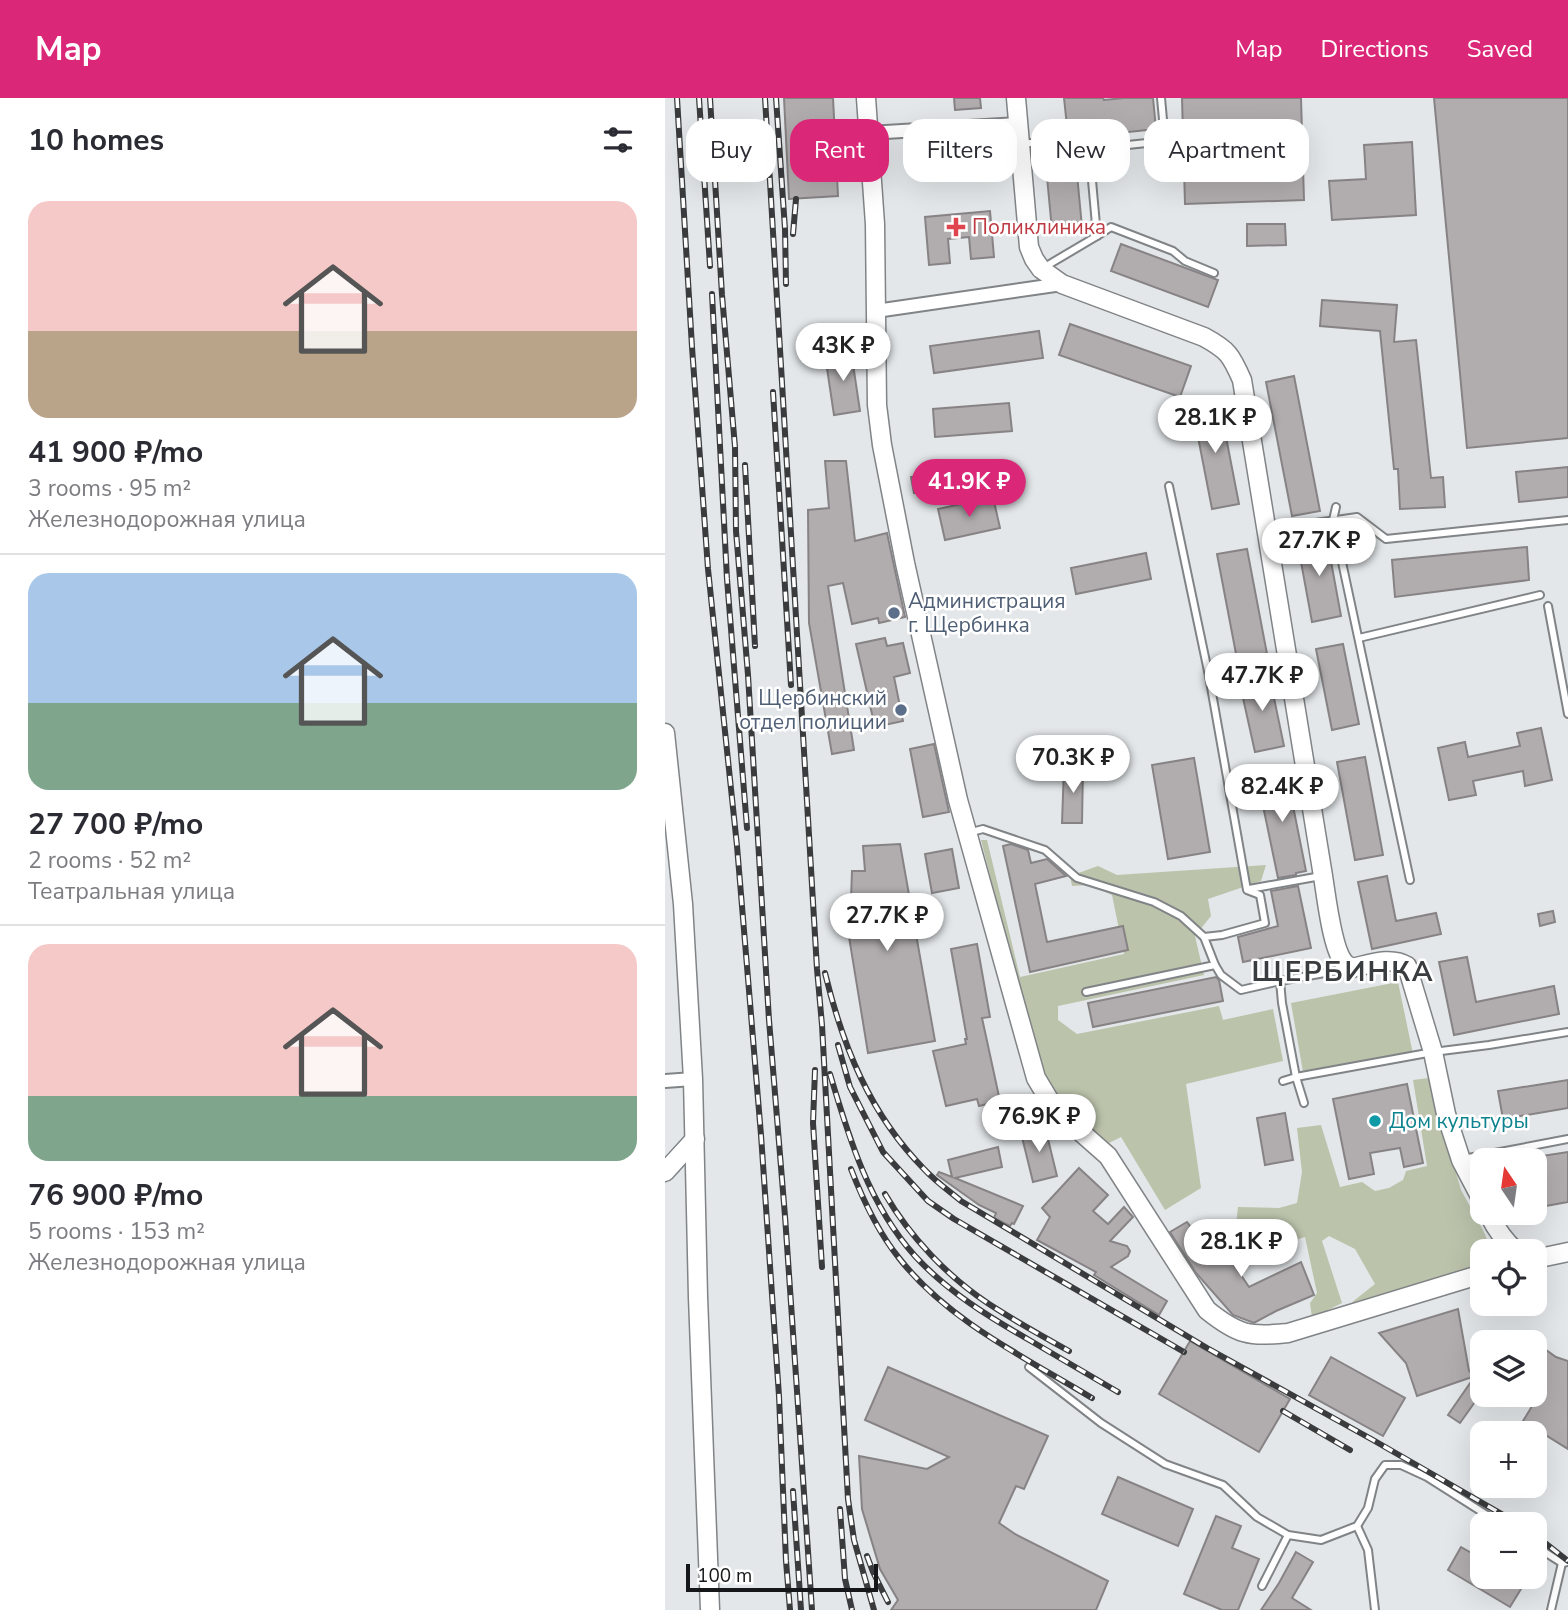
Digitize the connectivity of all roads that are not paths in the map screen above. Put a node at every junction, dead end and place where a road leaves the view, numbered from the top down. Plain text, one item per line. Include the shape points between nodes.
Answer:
1 (866, 98) edge
2 (1016, 98) edge
3 (1161, 98) edge
4 (868, 119) edge
5 (1018, 124) junction
6 (889, 132) edge
7 (1031, 143) edge
8 (1020, 144) junction
9 (1130, 145) edge
10 (872, 182) edge
11 (1092, 182) edge
12 (1097, 236) junction
13 (1041, 269) junction
14 (1214, 273) dead end
15 (1062, 284) junction
16 (876, 311) junction
17 (1170, 486) dead end
18 (1336, 507) dead end
19 (1333, 520) junction
20 (1568, 520) edge
21 (1265, 530) junction
22 (1540, 595) dead end
23 (1548, 606) dead end
24 (1359, 638) junction
25 (1288, 664) junction
26 (1209, 676) junction
27 (1568, 714) edge
28 (665, 733) edge
29 (966, 833) junction
30 (1323, 876) junction
31 (1410, 880) dead end
32 (1247, 890) junction
33 (1204, 937) junction
34 (1215, 965) junction
35 (1352, 968) junction
36 (1280, 981) junction
37 (1086, 992) dead end
38 (1568, 1032) edge
39 (1433, 1052) junction
40 (1296, 1077) junction
41 (693, 1079) junction
42 (1283, 1081) dead end
43 (665, 1082) edge
44 (1304, 1103) dead end
45 (695, 1139) junction
46 (1568, 1139) edge
47 (1461, 1160) junction
48 (665, 1172) edge
49 (1470, 1177) edge
50 (1568, 1252) edge
51 (1547, 1256) edge
52 (1470, 1278) edge
53 (1029, 1367) dead end
54 (1482, 1512) edge
55 (1357, 1526) junction
56 (1288, 1535) junction
57 (1547, 1552) edge
58 (1565, 1562) edge
59 (1262, 1586) dead end
60 (710, 1610) edge
61 (1375, 1610) edge
62 (1551, 1610) edge

1 - 4 street
2 - 5 street
3 - 9 lane via 1165,141
5 - 6 street
5 - 8 street
7 - 8 lane
8 - 13 street via 1030,247
10 - 16 street
11 - 12 lane
12 - 13 lane
12 - 14 lane via 1111,227
13 - 15 street
15 - 16 street
15 - 21 street via 1204,337 1233,360 1241,380
16 - 29 street via 877,405 883,445
17 - 26 lane
18 - 19 lane
19 - 20 lane via 1357,517 1386,539
19 - 21 lane
19 - 24 lane
21 - 25 street
22 - 24 lane
23 - 27 lane
24 - 31 lane
25 - 26 lane
25 - 30 street
26 - 32 lane
28 - 41 street via 683,904
29 - 33 lane via 983,829 1045,850 1077,877 1154,902 1181,916
29 - 52 street via 1036,1078 1066,1119 1108,1156 1207,1310 1244,1333 1288,1333
30 - 32 lane
30 - 35 street via 1340,955
32 - 33 lane via 1259,895 1265,923
33 - 34 lane
34 - 36 lane via 1241,990
34 - 37 lane
35 - 36 lane
35 - 39 street via 1387,961 1407,966
36 - 40 lane
38 - 39 lane
39 - 40 lane
39 - 47 street
40 - 42 lane
40 - 44 lane
41 - 43 street
41 - 45 street
45 - 48 street
45 - 60 street
46 - 47 lane
47 - 49 street
50 - 51 street
53 - 56 lane via 1101,1423 1165,1464 1223,1485 1257,1517
54 - 55 lane via 1427,1477 1401,1465 1385,1465
55 - 56 lane via 1321,1540
55 - 61 lane via 1368,1550
56 - 59 lane
57 - 58 lane
58 - 62 lane

